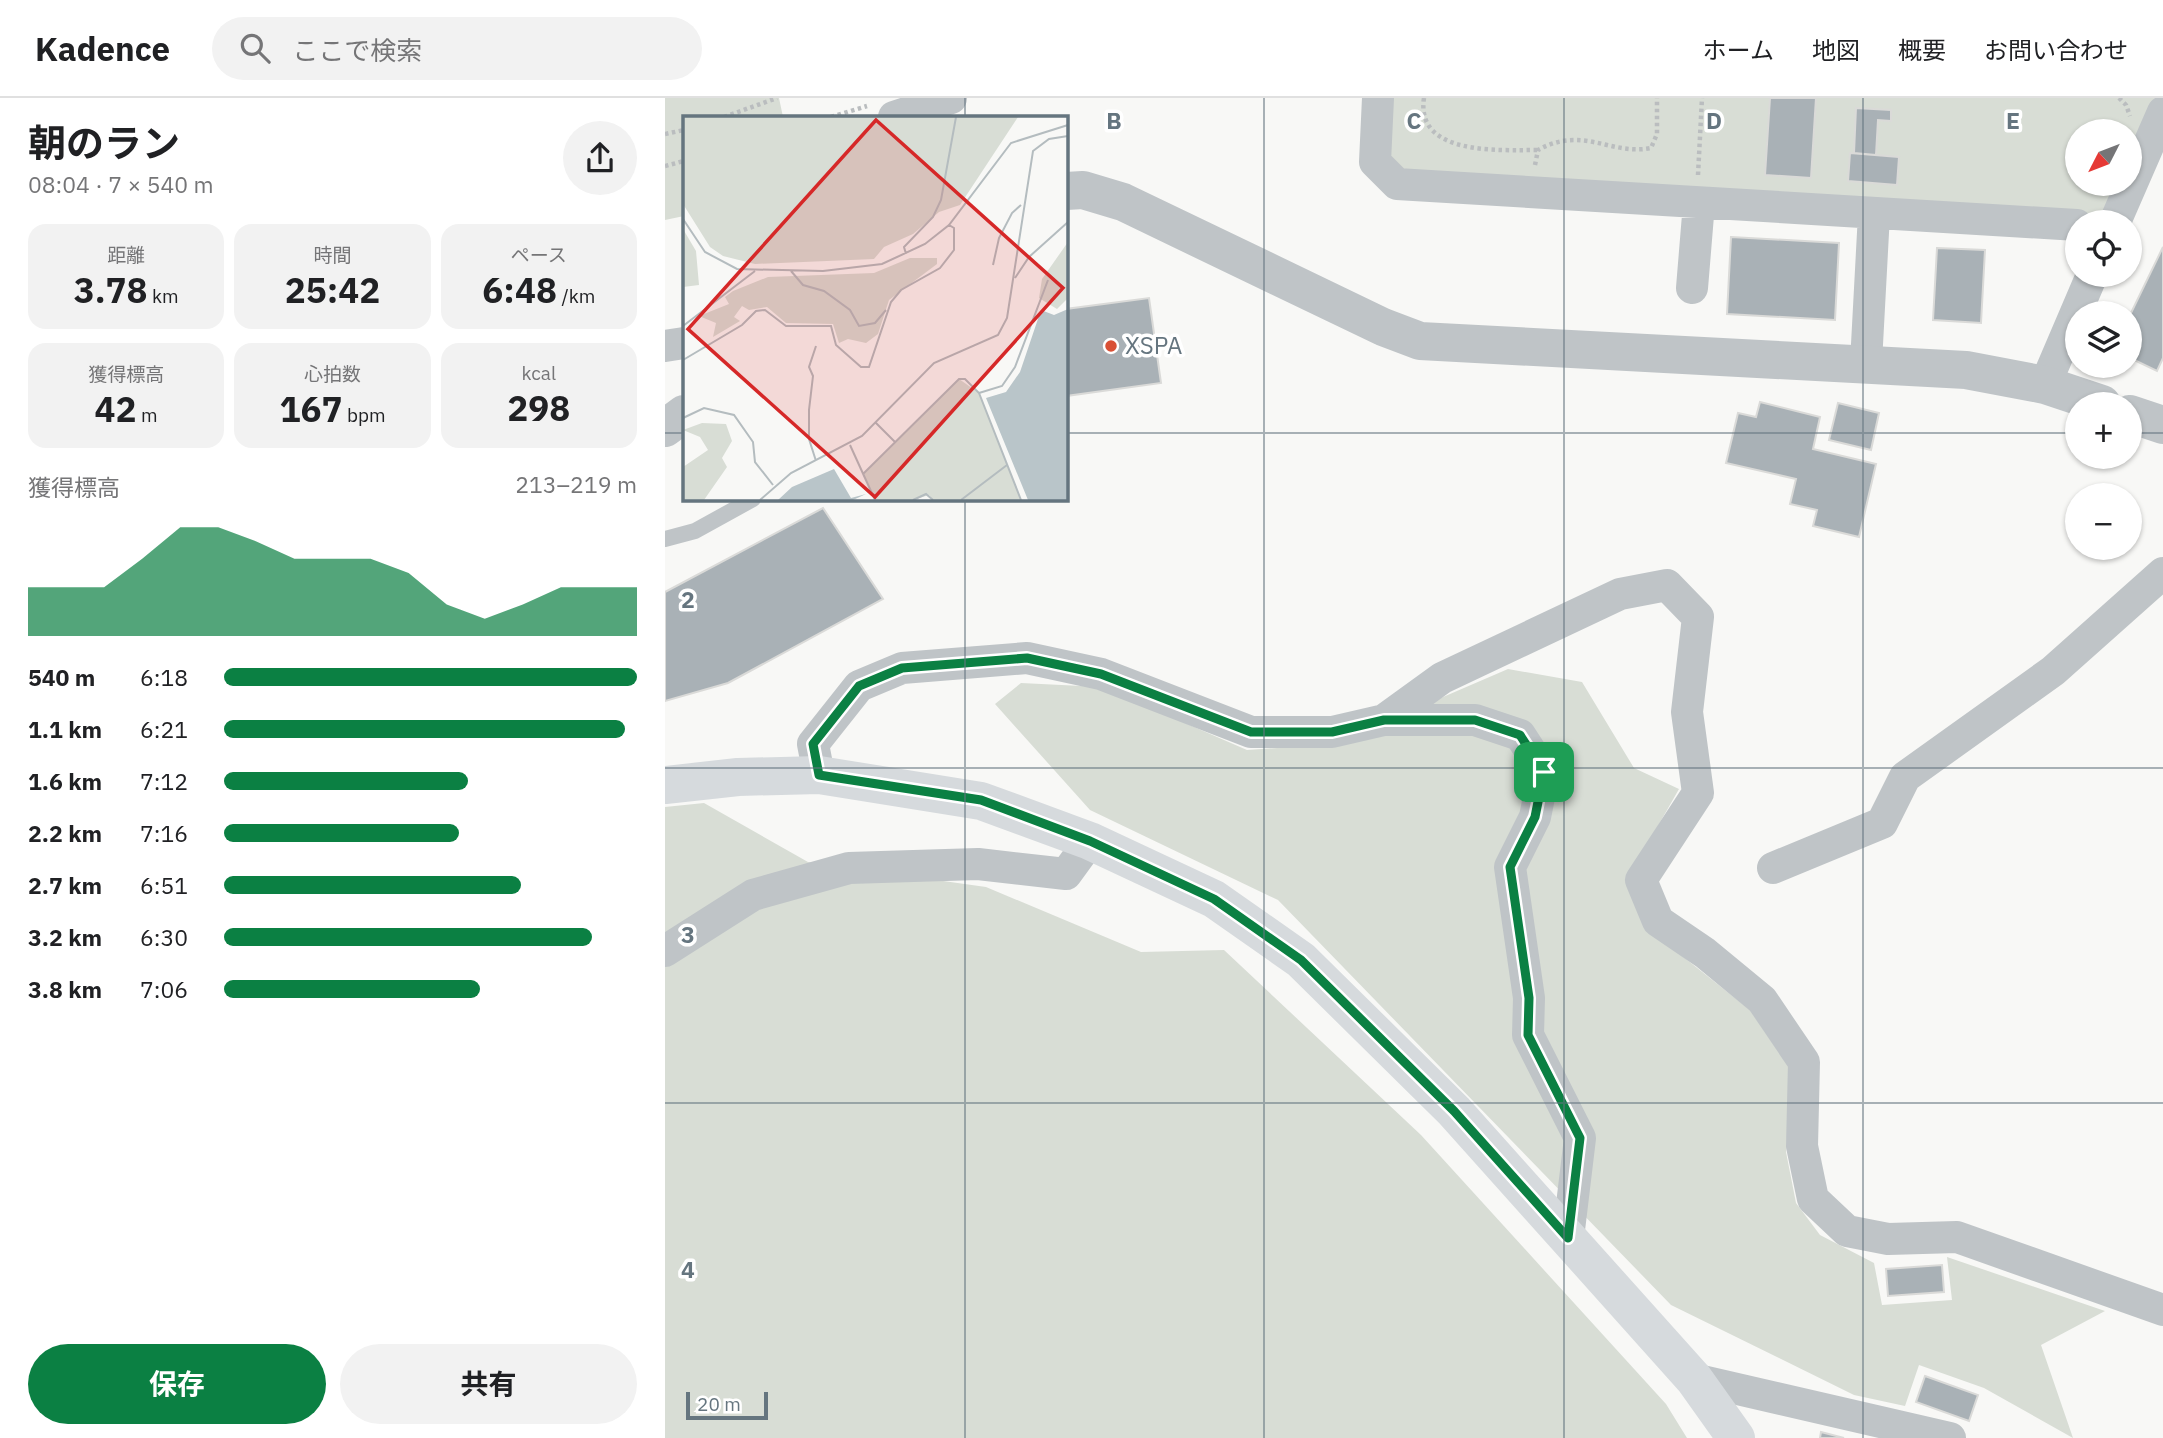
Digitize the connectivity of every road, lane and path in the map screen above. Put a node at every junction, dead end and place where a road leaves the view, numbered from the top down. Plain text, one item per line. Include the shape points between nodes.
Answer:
1 (777, 98) edge
2 (951, 98) edge
3 (1378, 98) edge
4 (1423, 98) edge
5 (1657, 98) edge
6 (1702, 98) edge
7 (886, 110) edge
8 (2163, 112) edge
9 (727, 116) edge
10 (839, 116) edge
11 (683, 130) edge
12 (665, 134) edge
13 (1538, 150) junction
14 (683, 160) edge
15 (665, 166) edge
16 (1532, 176) dead end
17 (1067, 191) edge
18 (1698, 195) junction
19 (2120, 210) edge
20 (1874, 214) junction
21 (2065, 224) edge
22 (2087, 287) edge
23 (1692, 288) dead end
24 (683, 343) edge
25 (665, 346) edge
26 (1866, 363) junction
27 (2045, 385) junction
28 (2066, 392) edge
29 (683, 415) edge
30 (2142, 418) edge
31 (2163, 425) edge
32 (665, 428) edge
33 (751, 500) edge
34 (665, 540) edge
35 (2163, 573) edge
36 (1384, 720) junction
37 (819, 775) junction
38 (665, 785) edge
39 (1090, 841) junction
40 (1773, 868) dead end
41 (665, 951) edge
42 (1568, 1238) junction
43 (2163, 1310) edge
44 (1694, 1379) junction
45 (1736, 1438) edge
46 (1950, 1438) edge

1 - 9 path
2 - 7 street
3 - 18 street via 1375,162 1397,184
4 - 13 path via 1421,114 1431,131 1471,149
5 - 13 path via 1657,134 1651,148 1637,151 1589,139 1551,143
6 - 18 path
7 - 10 path
8 - 19 street
11 - 12 path
13 - 16 path
14 - 15 path
17 - 26 street via 1083,190 1123,202 1420,341
18 - 20 street
18 - 23 street
20 - 21 street
20 - 26 street
22 - 27 street
24 - 25 street
26 - 27 street via 1966,370
27 - 28 street
29 - 32 street
30 - 31 street
33 - 34 lane via 695,531
35 - 40 street via 2053,671 1905,777 1882,823
36 - 37 street via 1332,732 1251,732 1101,674 1027,658 902,668 859,686 813,744
36 - 42 street via 1475,720 1520,735 1544,772 1535,817 1510,867 1529,998 1528,1035 1580,1138
36 - 43 street via 1442,678 1620,594 1667,585 1698,617 1688,712 1698,793 1641,880 1658,920 1762,1000 1804,1062 1802,1146 1813,1199 1847,1231 1888,1239 1957,1237
37 - 38 main road via 738,776
37 - 39 main road via 981,800
39 - 41 street via 1066,874 978,864 849,868 753,895
39 - 42 main road via 1214,899 1301,960 1454,1111
42 - 44 main road
44 - 45 main road
44 - 46 street

